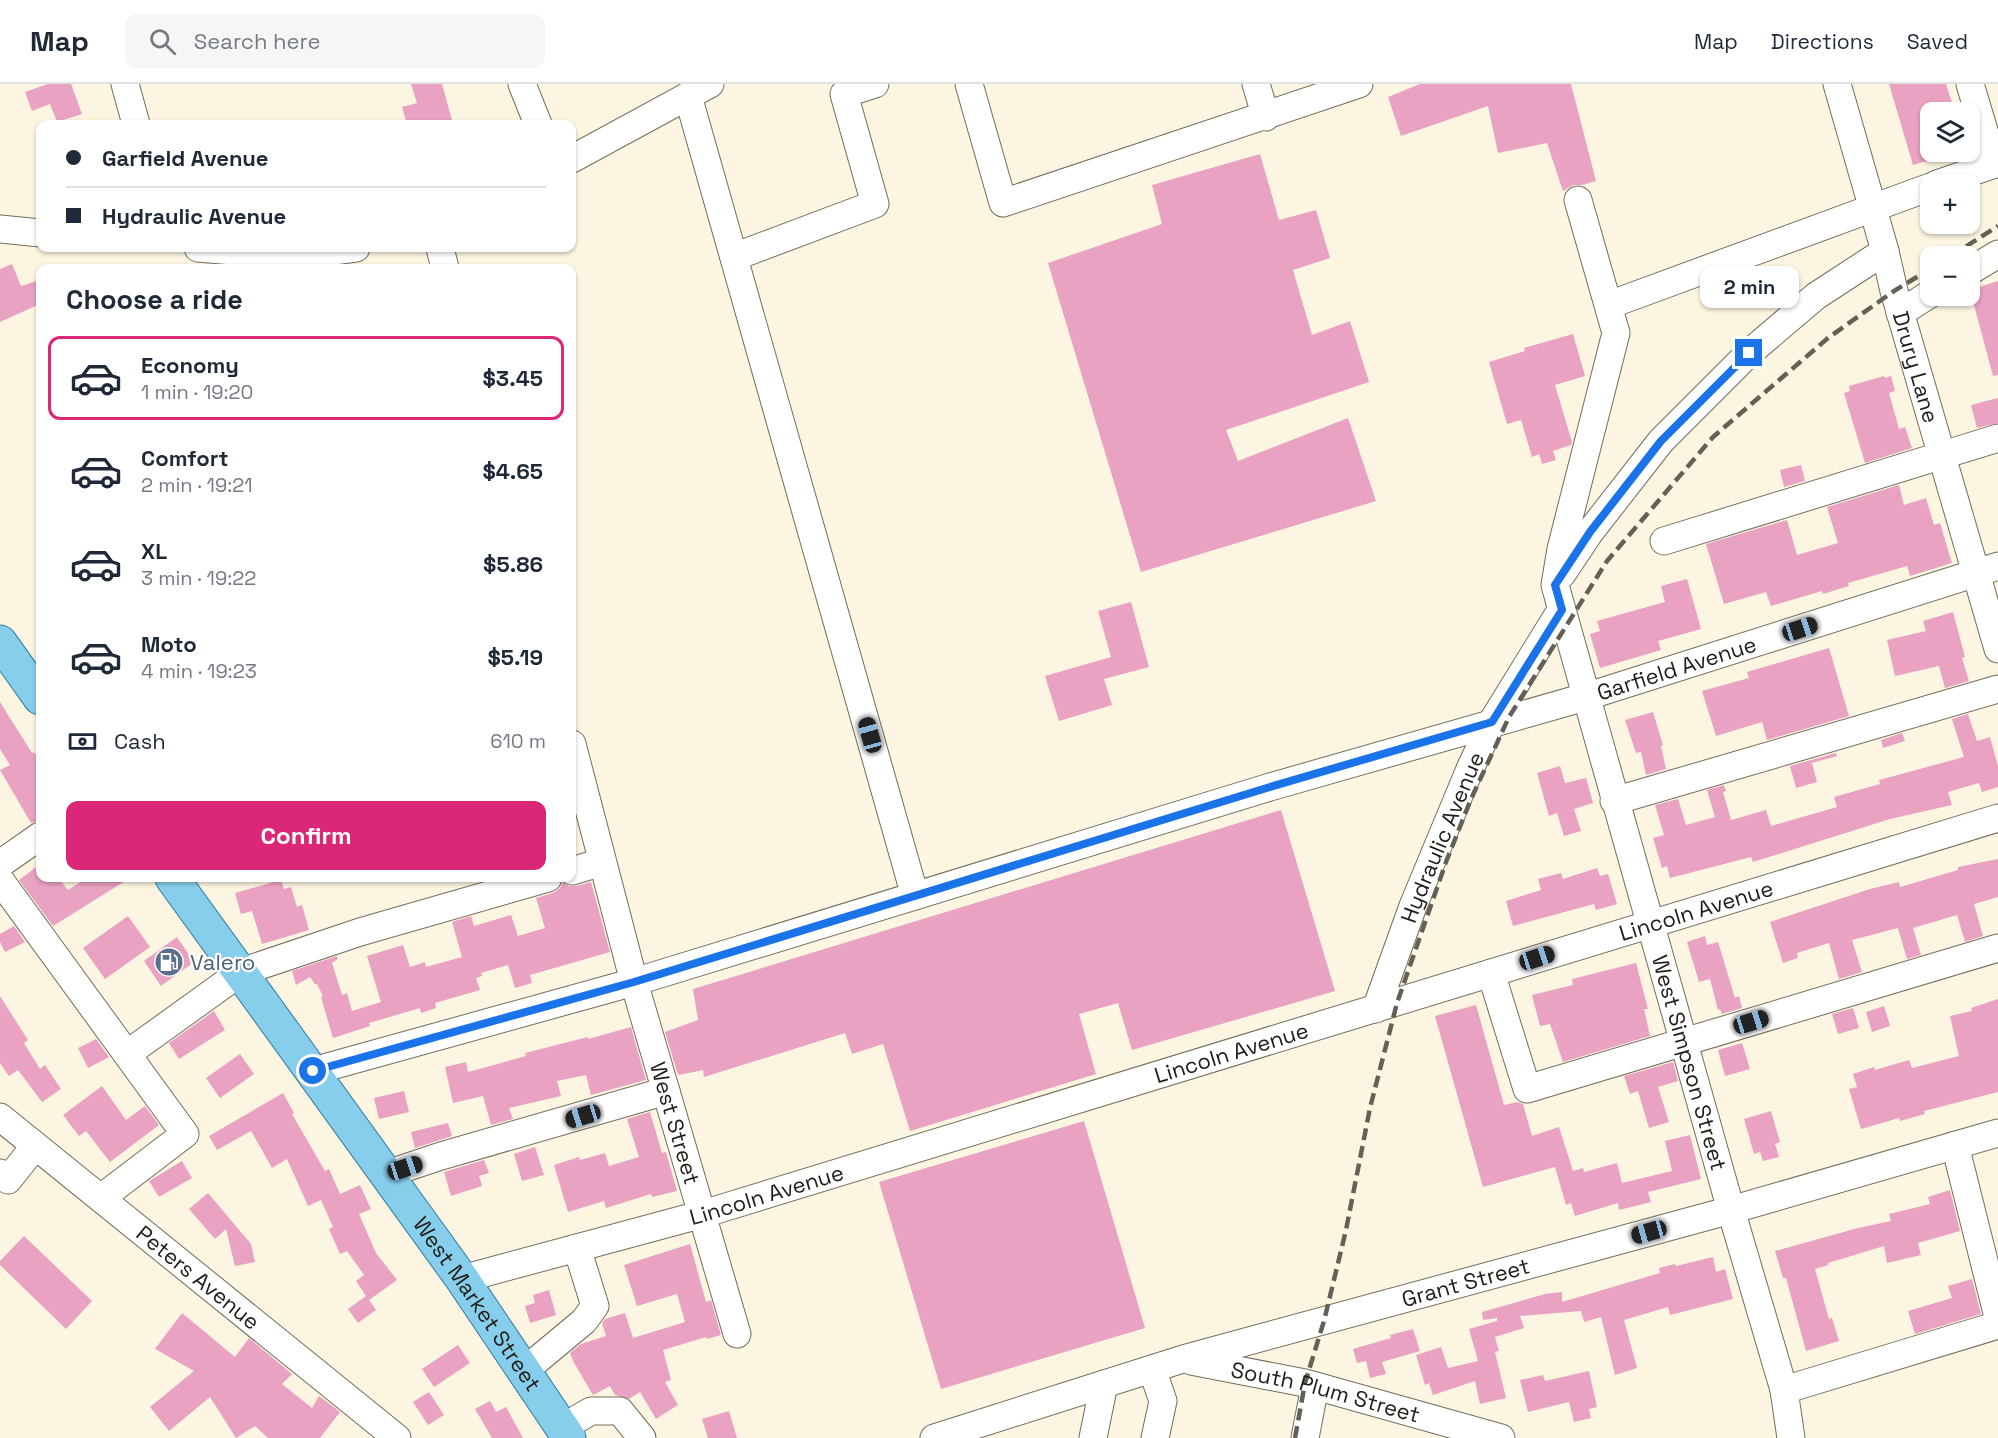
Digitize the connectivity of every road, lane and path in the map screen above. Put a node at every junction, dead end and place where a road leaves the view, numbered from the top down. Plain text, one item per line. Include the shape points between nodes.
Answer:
1 (125, 84) edge
2 (522, 84) edge
3 (875, 84) edge
4 (969, 84) edge
5 (1256, 84) edge
6 (1359, 84) edge
7 (1837, 84) edge
8 (1970, 84) edge
9 (699, 90) edge
10 (1266, 117) junction
11 (135, 120) edge
12 (536, 120) edge
13 (576, 157) edge
14 (1996, 163) edge
15 (1965, 174) edge
16 (1920, 191) edge
17 (1578, 200) dead end
18 (1873, 207) junction
19 (0, 230) edge
20 (36, 233) edge
21 (1885, 251) junction
22 (246, 252) edge
23 (325, 252) edge
24 (1998, 254) edge
25 (734, 257) junction
26 (1980, 265) edge
27 (1920, 300) edge
28 (1609, 305) junction
29 (1900, 313) junction
30 (1998, 438) edge
31 (1942, 454) junction
32 (1664, 541) dead end
33 (1987, 569) edge
34 (1558, 597) junction
35 (0, 642) edge
36 (1998, 649) edge
37 (1998, 689) edge
38 (36, 692) edge
39 (1585, 697) junction
40 (1492, 722) junction
41 (576, 760) edge
42 (1614, 801) junction
43 (1998, 818) edge
44 (36, 839) edge
45 (602, 862) junction
46 (0, 864) edge
47 (576, 870) edge
48 (0, 880) edge
49 (175, 882) edge
50 (534, 882) edge
51 (915, 896) junction
52 (1651, 923) junction
53 (1998, 948) edge
54 (241, 972) junction
55 (1491, 973) junction
56 (634, 982) junction
57 (1376, 1009) junction
58 (1683, 1042) junction
59 (127, 1054) junction
60 (313, 1071) junction
61 (666, 1091) junction
62 (0, 1117) edge
63 (1998, 1133) edge
64 (1955, 1145) junction
65 (35, 1146) junction
66 (0, 1173) edge
67 (387, 1174) junction
68 (101, 1198) junction
69 (1731, 1210) junction
70 (703, 1214) junction
71 (577, 1248) junction
72 (462, 1279) junction
73 (1998, 1317) edge
74 (1998, 1325) edge
75 (737, 1334) dead end
76 (1183, 1359) junction
77 (1152, 1369) junction
78 (524, 1371) junction
79 (1104, 1384) junction
80 (1315, 1386) junction
81 (1784, 1390) junction
82 (1456, 1432) edge
83 (565, 1433) edge
84 (397, 1438) edge
85 (642, 1438) edge
86 (934, 1438) edge
87 (1093, 1438) edge
88 (1155, 1438) edge
89 (1305, 1438) edge
90 (1501, 1438) edge
91 (1791, 1438) edge

1 - 11 street
2 - 12 street
3 - 25 street via 844,94 875,204
4 - 10 street via 1003,203
5 - 10 street
6 - 10 street
7 - 18 street, Drury Lane
8 - 14 street
9 - 13 street
9 - 25 street
14 - 15 street
16 - 18 street
17 - 28 street
18 - 21 street, Drury Lane
18 - 28 street
19 - 20 street
21 - 29 street, Drury Lane
21 - 34 street, Hydraulic Avenue via 1816,296 1749,353 1661,441 1590,532
22 - 23 street via 294,256
24 - 26 street
25 - 51 street
27 - 29 street
28 - 34 street via 1616,333 1561,549
29 - 31 street, Drury Lane
30 - 31 street
31 - 32 street
31 - 33 street, Drury Lane
33 - 36 street, Drury Lane
33 - 39 street, Garfield Avenue
34 - 39 street, West Simpson Street
34 - 40 street, Hydraulic Avenue
35 - 38 main road
37 - 42 street
39 - 40 street, Garfield Avenue
39 - 42 street, West Simpson Street
40 - 51 street, Garfield Avenue
40 - 57 street, Hydraulic Avenue via 1413,906
41 - 45 street, West Street
42 - 52 street, West Simpson Street
43 - 52 street, Lincoln Avenue
44 - 46 street
45 - 47 street
45 - 56 street, West Street
48 - 59 street
49 - 54 main road, West Market Street
50 - 54 street via 360,932
51 - 56 street, Garfield Avenue
52 - 55 street, Lincoln Avenue
52 - 58 street, West Simpson Street
53 - 58 street
54 - 59 street
54 - 60 main road, West Market Street
55 - 57 street, Lincoln Avenue
55 - 58 street via 1527,1089
56 - 60 street
56 - 61 street, West Street
57 - 70 street, Lincoln Avenue
58 - 69 street, West Simpson Street
59 - 68 street via 185,1134
60 - 67 main road, West Market Street
61 - 67 street
61 - 70 street, West Street
62 - 65 street, Peters Avenue
63 - 64 street, Grant Street
64 - 69 street, Grant Street
64 - 73 street
65 - 66 street via 8,1180
65 - 68 street, Peters Avenue
67 - 72 main road, West Market Street
68 - 84 street, Peters Avenue
69 - 76 street, Grant Street
69 - 81 street, West Simpson Street
70 - 71 street, Lincoln Avenue
70 - 75 street, West Street
71 - 72 street, Lincoln Avenue
71 - 78 street via 595,1306 584,1321
72 - 78 main road, West Market Street
74 - 81 street
76 - 77 street, Grant Street
76 - 80 street, South Plum Street
77 - 79 street, Grant Street
77 - 88 street via 1163,1401
78 - 83 main road, West Market Street
79 - 86 street, Grant Street
79 - 87 street
80 - 82 street, South Plum Street
80 - 89 street
81 - 91 street, West Simpson Street
82 - 90 street, South Plum Street
83 - 85 street via 591,1411 620,1411

